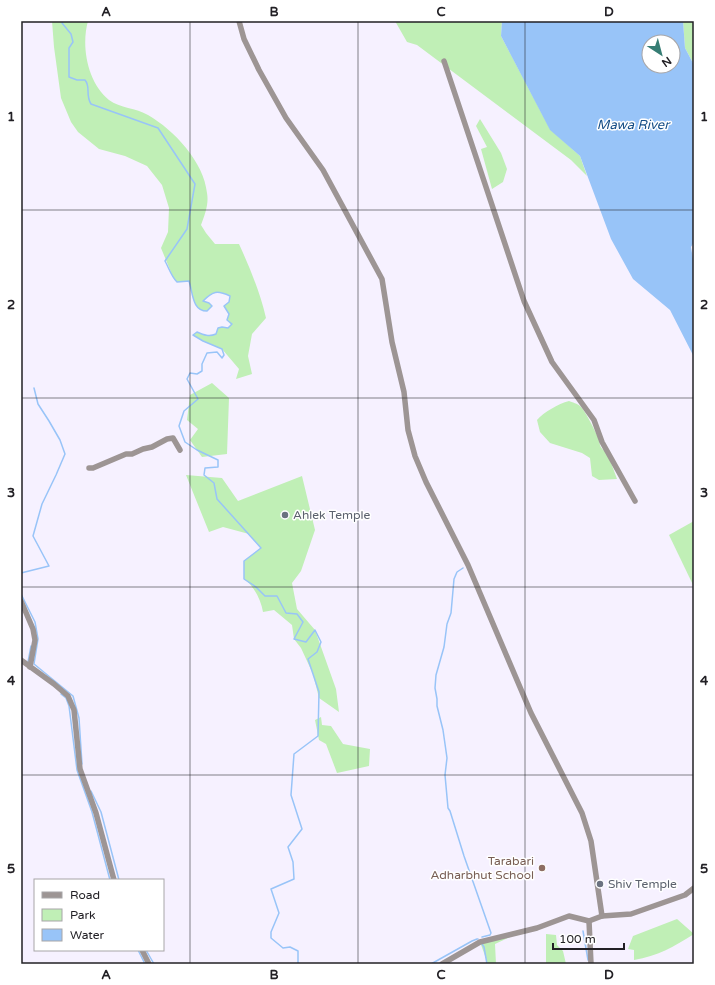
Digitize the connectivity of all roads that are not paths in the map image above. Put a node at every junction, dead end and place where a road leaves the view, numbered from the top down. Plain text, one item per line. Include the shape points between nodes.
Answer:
1 (239, 21) edge
2 (444, 61) dead end
3 (180, 450) dead end
4 (89, 468) dead end
5 (635, 501) dead end
6 (21, 601) edge
7 (21, 660) edge
8 (30, 667) junction
9 (114, 879) edge
10 (694, 888) edge
11 (602, 916) junction
12 (589, 921) junction
13 (142, 951) edge
14 (149, 964) edge
15 (442, 964) edge
16 (591, 964) edge

1 - 11 street via 258,70 286,118 323,170 382,279 392,342 404,392 408,430 415,456 468,565 531,713 582,813 591,841
2 - 5 street via 524,301 552,362 594,420 602,442
3 - 4 street via 173,438 167,439 152,447
6 - 8 street via 35,640
7 - 8 street
8 - 9 street via 68,696 74,710 80,770 96,813
10 - 11 street via 685,895 631,914
11 - 12 street
12 - 15 street via 569,916 537,928 480,942
12 - 16 street
13 - 14 street

